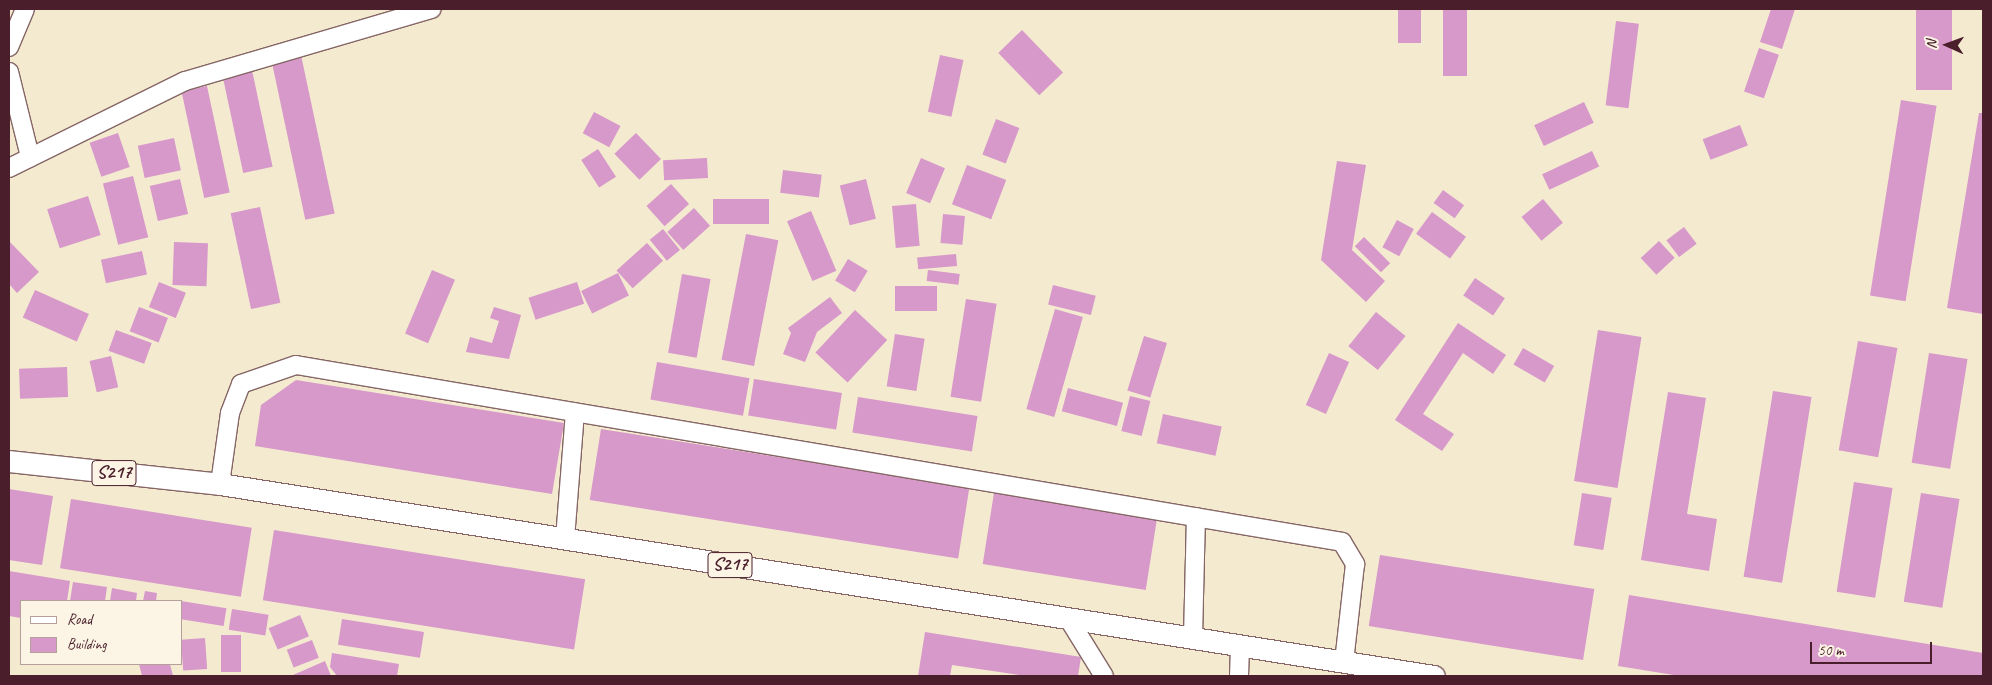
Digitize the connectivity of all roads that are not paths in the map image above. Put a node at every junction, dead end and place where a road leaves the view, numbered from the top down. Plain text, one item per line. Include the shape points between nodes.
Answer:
1 (25, 9) edge
2 (432, 9) edge
3 (9, 47) edge
4 (9, 72) edge
5 (30, 157) junction
6 (9, 168) edge
7 (575, 412) junction
8 (9, 461) edge
9 (220, 484) junction
10 (1196, 517) junction
11 (565, 539) junction
12 (1068, 618) junction
13 (1193, 638) junction
14 (1240, 646) junction
15 (1344, 662) junction
16 (1104, 676) edge
17 (1238, 676) edge
18 (1434, 676) edge

1 - 3 street
2 - 5 street via 186,80
4 - 5 street
5 - 6 street
7 - 9 street via 296,365 241,384 230,413
7 - 10 street
7 - 11 street
8 - 9 main road, S217
9 - 11 main road, S217
10 - 13 street
10 - 15 street via 1342,542 1355,564
11 - 12 main road, S217
12 - 13 main road, S217
12 - 16 street
13 - 14 main road, S217
14 - 15 main road, S217
14 - 17 street
15 - 18 main road, S217

